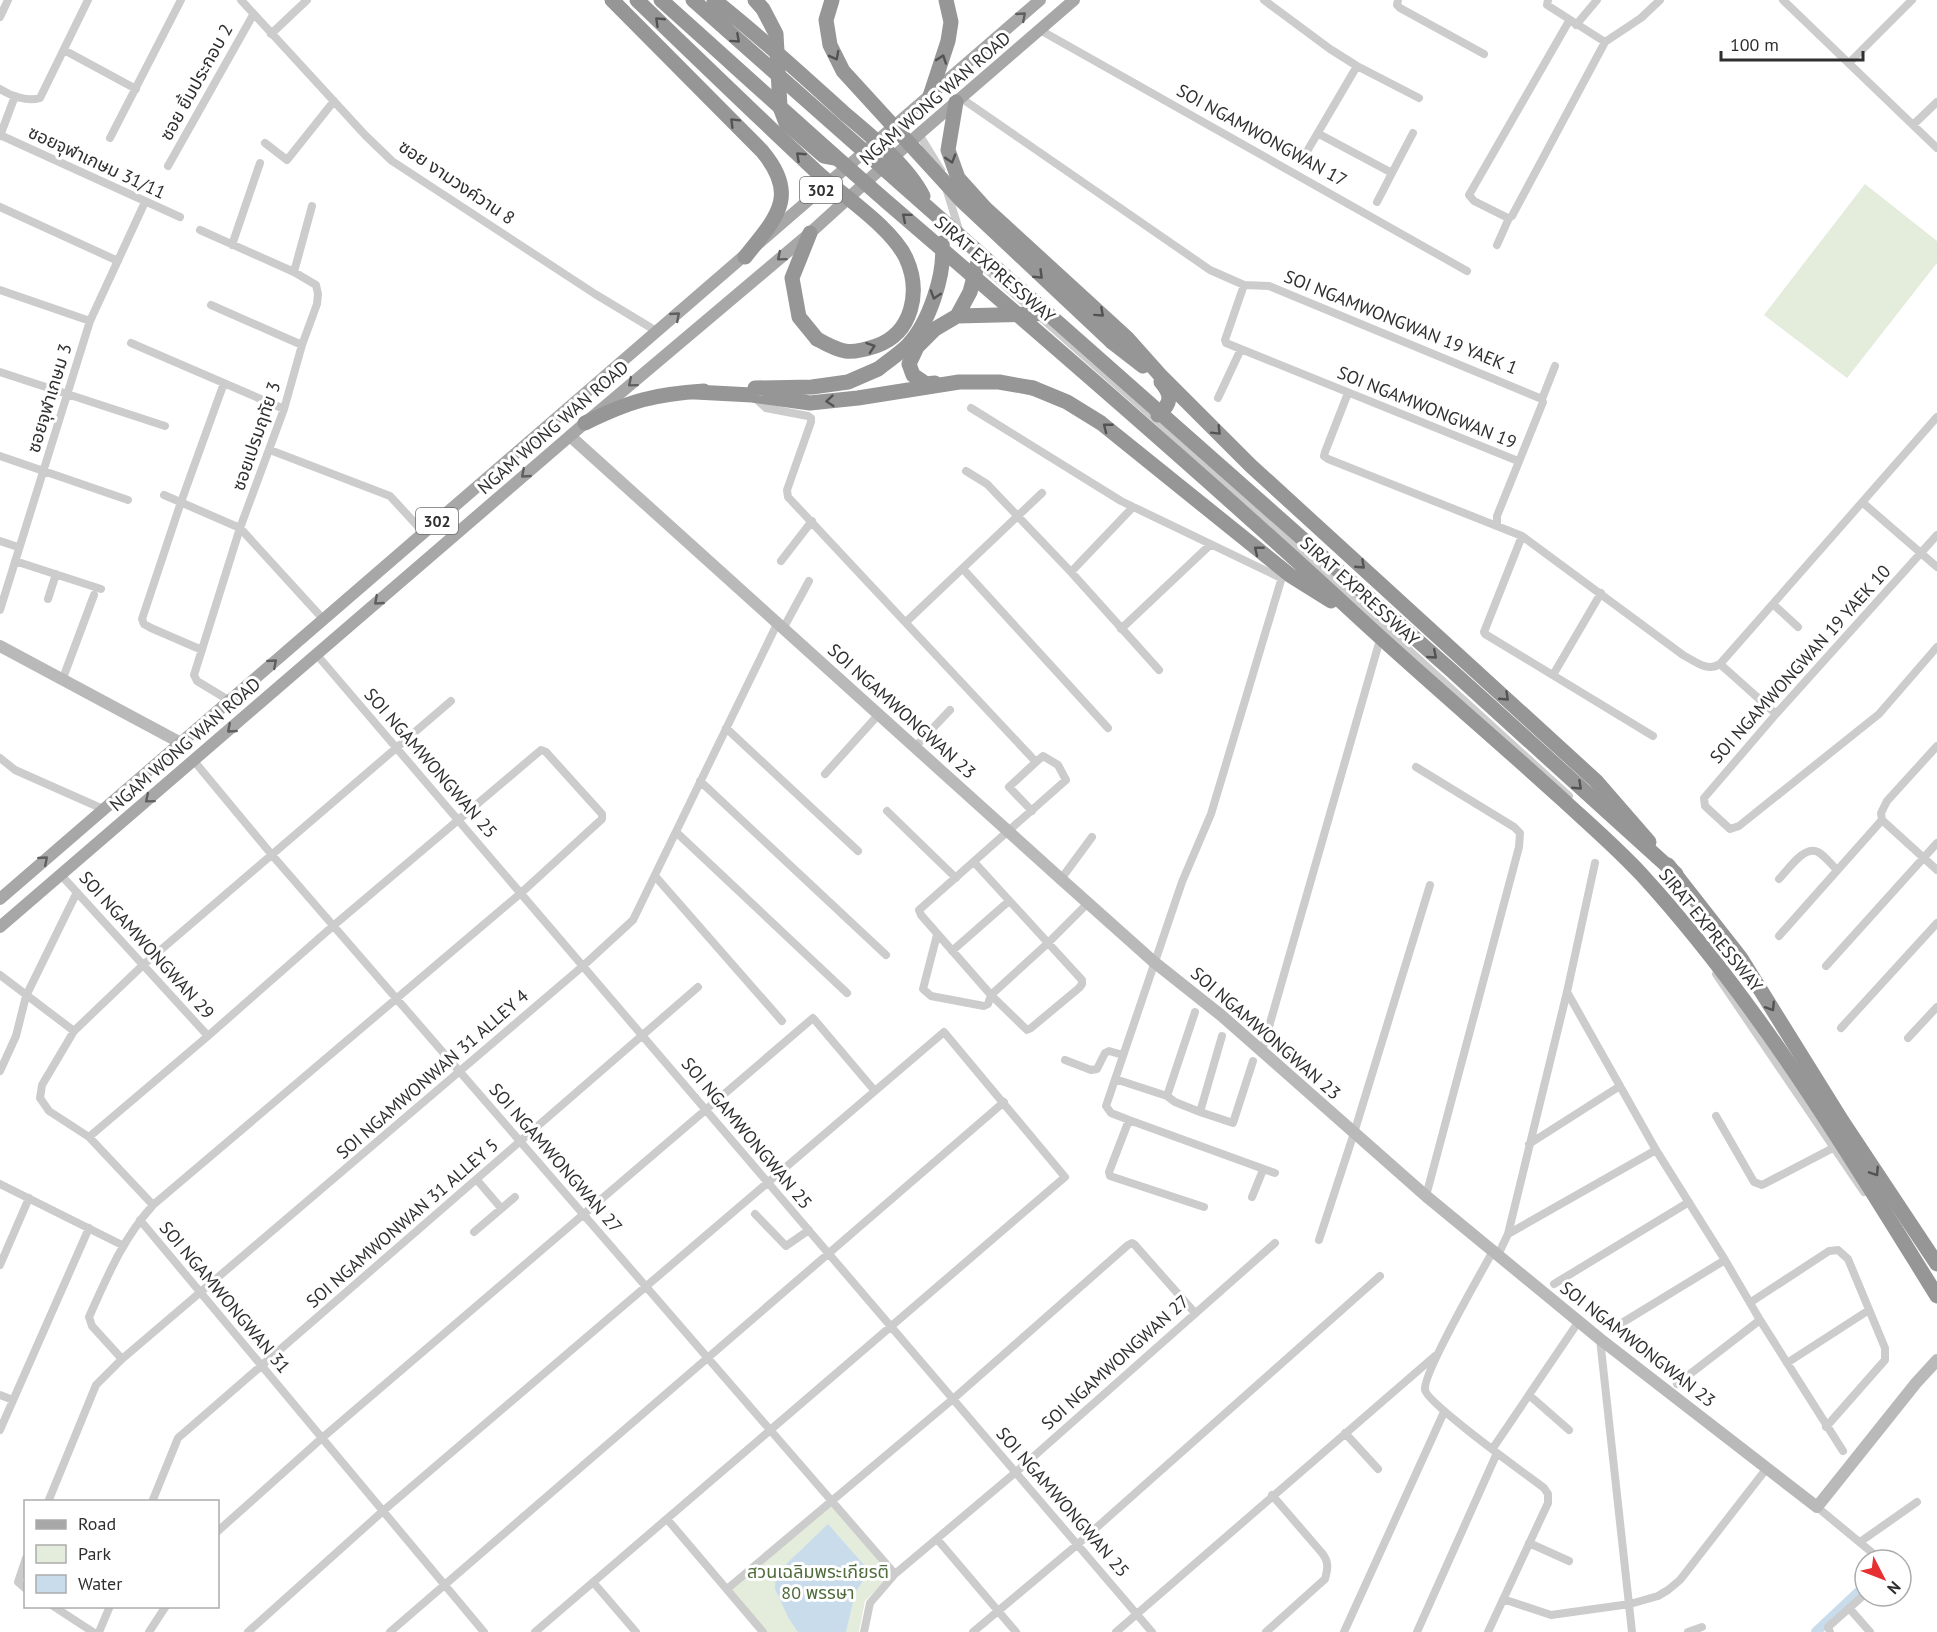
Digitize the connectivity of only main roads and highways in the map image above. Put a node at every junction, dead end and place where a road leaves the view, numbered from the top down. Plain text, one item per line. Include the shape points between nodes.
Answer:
1 (612, 0) edge
2 (637, 0) edge
3 (661, 0) edge
4 (693, 0) edge
5 (714, 0) edge
6 (755, 0) edge
7 (832, 0) edge
8 (946, 0) edge
9 (1040, 0) edge
10 (1074, 0) edge
11 (930, 96) junction
12 (959, 100) junction
13 (853, 163) junction
14 (810, 233) junction
15 (745, 256) junction
16 (978, 262) road end
17 (1036, 314) road end
18 (957, 316) junction
19 (1157, 375) junction
20 (959, 382) junction
21 (695, 392) junction
22 (1187, 402) junction
23 (585, 423) junction
24 (1359, 618) junction
25 (1676, 874) junction
26 (0, 899) edge
27 (0, 927) edge
28 (1937, 1264) edge
29 (1937, 1298) edge

15 -> 1 highway via 779,208 781,180 774,165
14 -> 2 highway, bridge via 792,278 799,317 817,339 840,352 861,351 885,343 903,326 912,307 914,284 905,257 888,233 820,175
24 -> 3 highway, SIRAT EXPRESSWAY, bridge
4 -> 25 highway, SIRAT EXPRESSWAY, bridge
5 -> 21 highway, bridge via 903,168 921,192 940,230 943,252 941,275 930,309 909,344 878,369 848,382 812,387
6 - 13 highway via 776,34 780,107 786,123 824,156
7 -> 19 highway, bridge via 826,20 830,45 843,71 867,99 961,200 1112,342
11 -> 8 highway via 948,41 951,22
11 -> 9 main road, NGAM WONG WAN ROAD / 302
10 - 12 main road, NGAM WONG WAN ROAD / 302
11 - 13 main road, NGAM WONG WAN ROAD / 302
12 - 14 main road, NGAM WONG WAN ROAD / 302
12 -> 19 highway via 948,150 958,178 985,208 1127,338
13 - 15 main road, NGAM WONG WAN ROAD / 302
14 -> 23 main road, NGAM WONG WAN ROAD / 302
26 -> 15 main road, NGAM WONG WAN ROAD / 302
16 - 18 highway via 970,292
17 - 18 highway
18 - 20 highway via 935,329 917,347 909,364 914,375 926,384
19 - 22 highway
19 - 22 highway via 1169,398 1160,422 1165,422 1165,416 1178,401
20 -> 21 highway via 810,403
24 -> 20 highway, bridge via 1291,576 1101,423 1067,402 1034,388 999,382
21 - 23 highway via 638,400
22 -> 25 highway, bridge via 1250,465 1596,781
23 -> 27 main road, NGAM WONG WAN ROAD / 302
24 - 29 highway, SIRAT EXPRESSWAY, bridge via 1590,825 1692,933 1769,1035
25 -> 28 highway, SIRAT EXPRESSWAY via 1740,957

